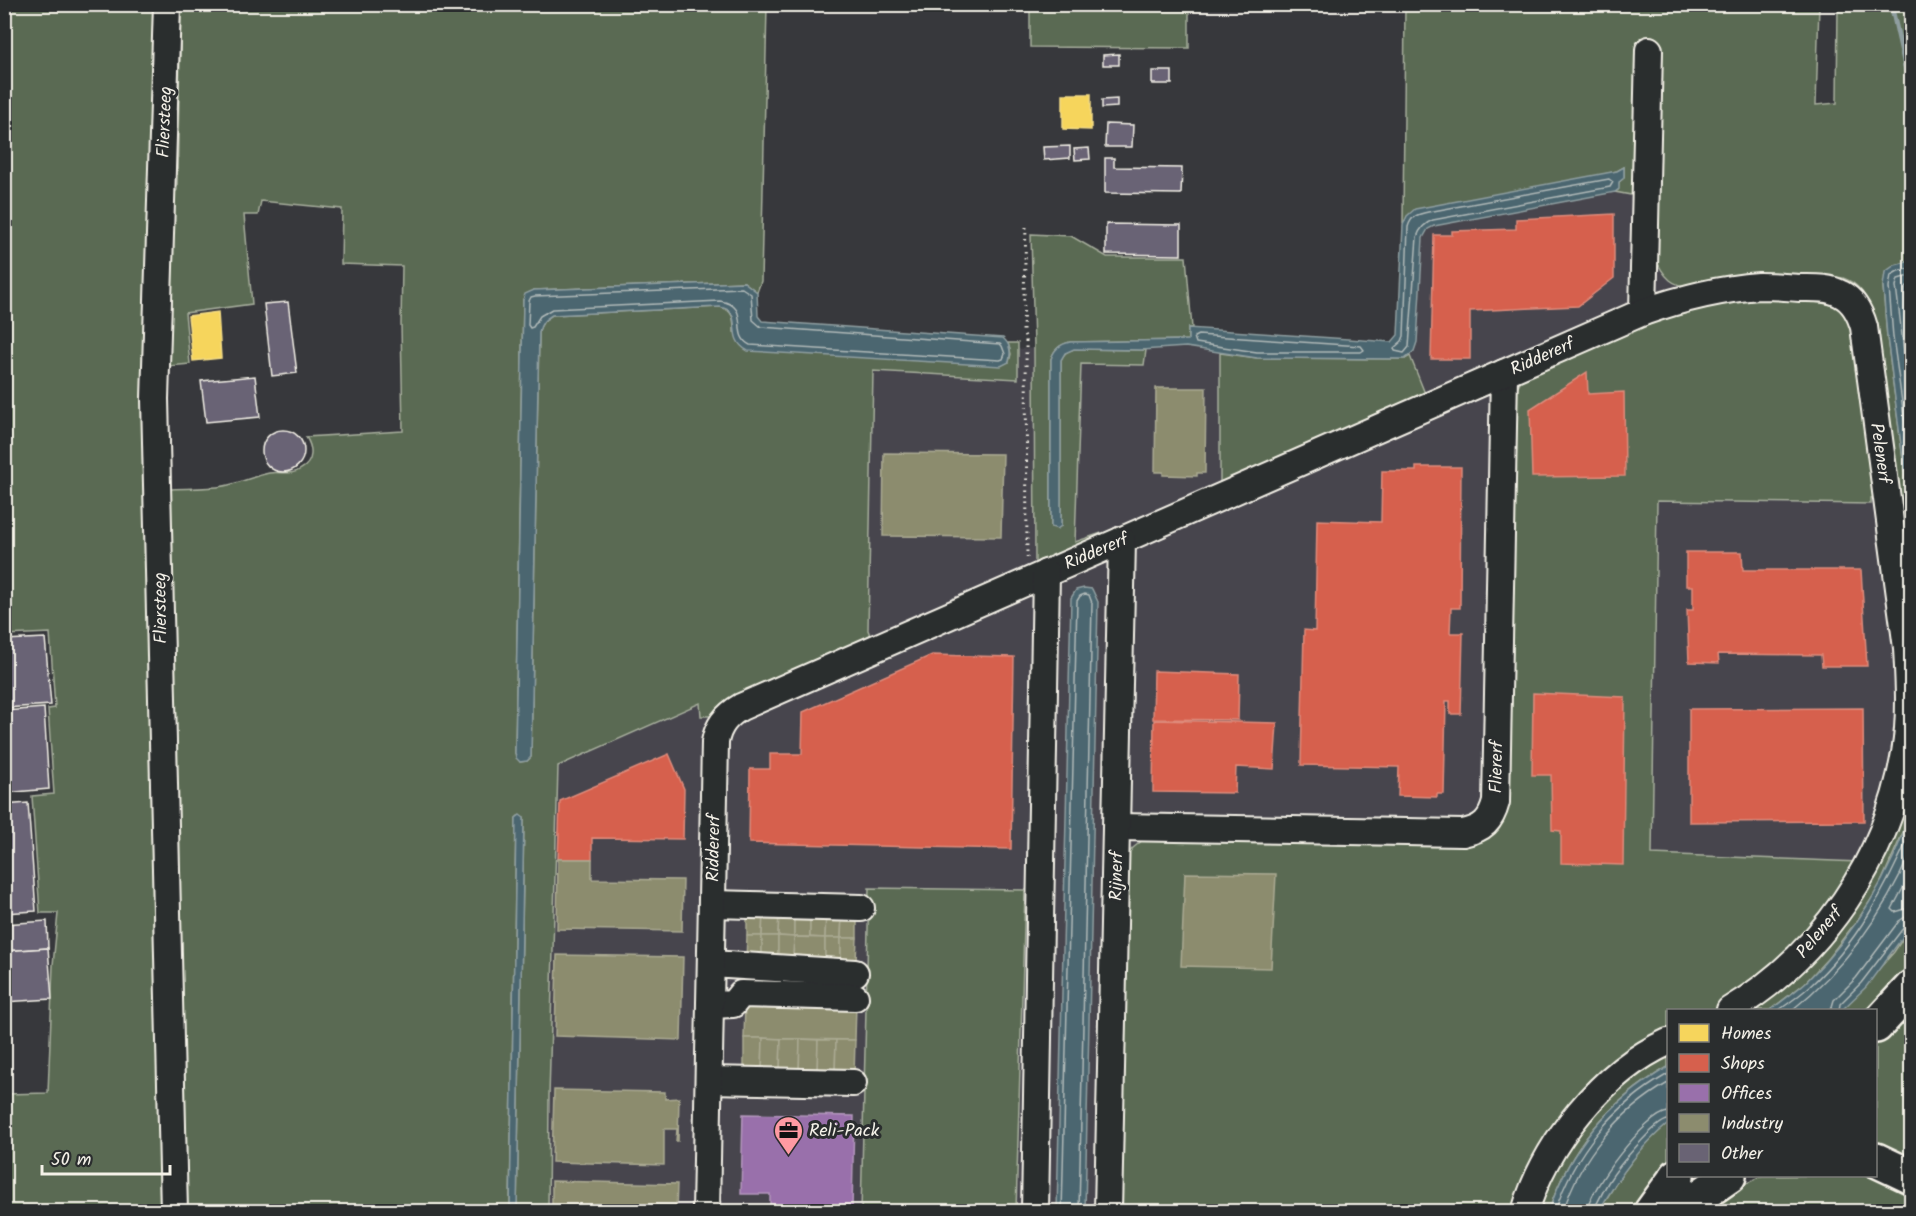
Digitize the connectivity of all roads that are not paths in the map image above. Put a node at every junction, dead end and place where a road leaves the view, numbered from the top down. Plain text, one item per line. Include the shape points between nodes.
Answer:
1 (168, 4) edge
2 (1649, 50) dead end
3 (1643, 312) junction
4 (1504, 373) junction
5 (1122, 540) junction
6 (1038, 576) junction
7 (1117, 827) junction
8 (712, 904) junction
9 (861, 908) dead end
10 (711, 964) junction
11 (1911, 987) edge
12 (710, 1005) junction
13 (1733, 1009) edge
14 (1877, 1024) edge
15 (1667, 1043) edge
16 (709, 1080) junction
17 (853, 1083) dead end
18 (1877, 1161) edge
19 (1676, 1177) edge
20 (1728, 1177) edge
21 (1911, 1177) edge
22 (174, 1212) edge
23 (706, 1212) edge
24 (1035, 1212) edge
25 (1108, 1212) edge
26 (1526, 1212) edge
27 (1651, 1212) edge
28 (1686, 1212) edge

1 - 22 street, Fliersteeg via 155,399
2 - 3 street
3 - 4 street, Riddererf
3 - 13 street, Pelenerf via 1677,300 1759,286 1833,291 1856,307 1863,327 1907,648 1905,752 1890,811 1866,867 1806,950 1780,975
4 - 5 street, Riddererf
4 - 7 street, Fliererf via 1496,802 1492,816 1475,830 1464,832
5 - 6 street, Riddererf
5 - 7 street, Rijnerf
6 - 8 street, Riddererf via 741,706 725,719 715,742
6 - 24 street
7 - 25 street, Rijnerf
8 - 9 street, Riddererf
8 - 10 street, Riddererf
10 - 12 street, Riddererf
10 - 12 street via 855,985 741,994 733,1004
11 - 14 highway
12 - 16 street, Riddererf
15 - 26 street via 1622,1071 1584,1107 1554,1147 1533,1188
16 - 17 street
16 - 23 street, Riddererf
18 - 21 highway
19 - 27 highway
20 - 28 highway

